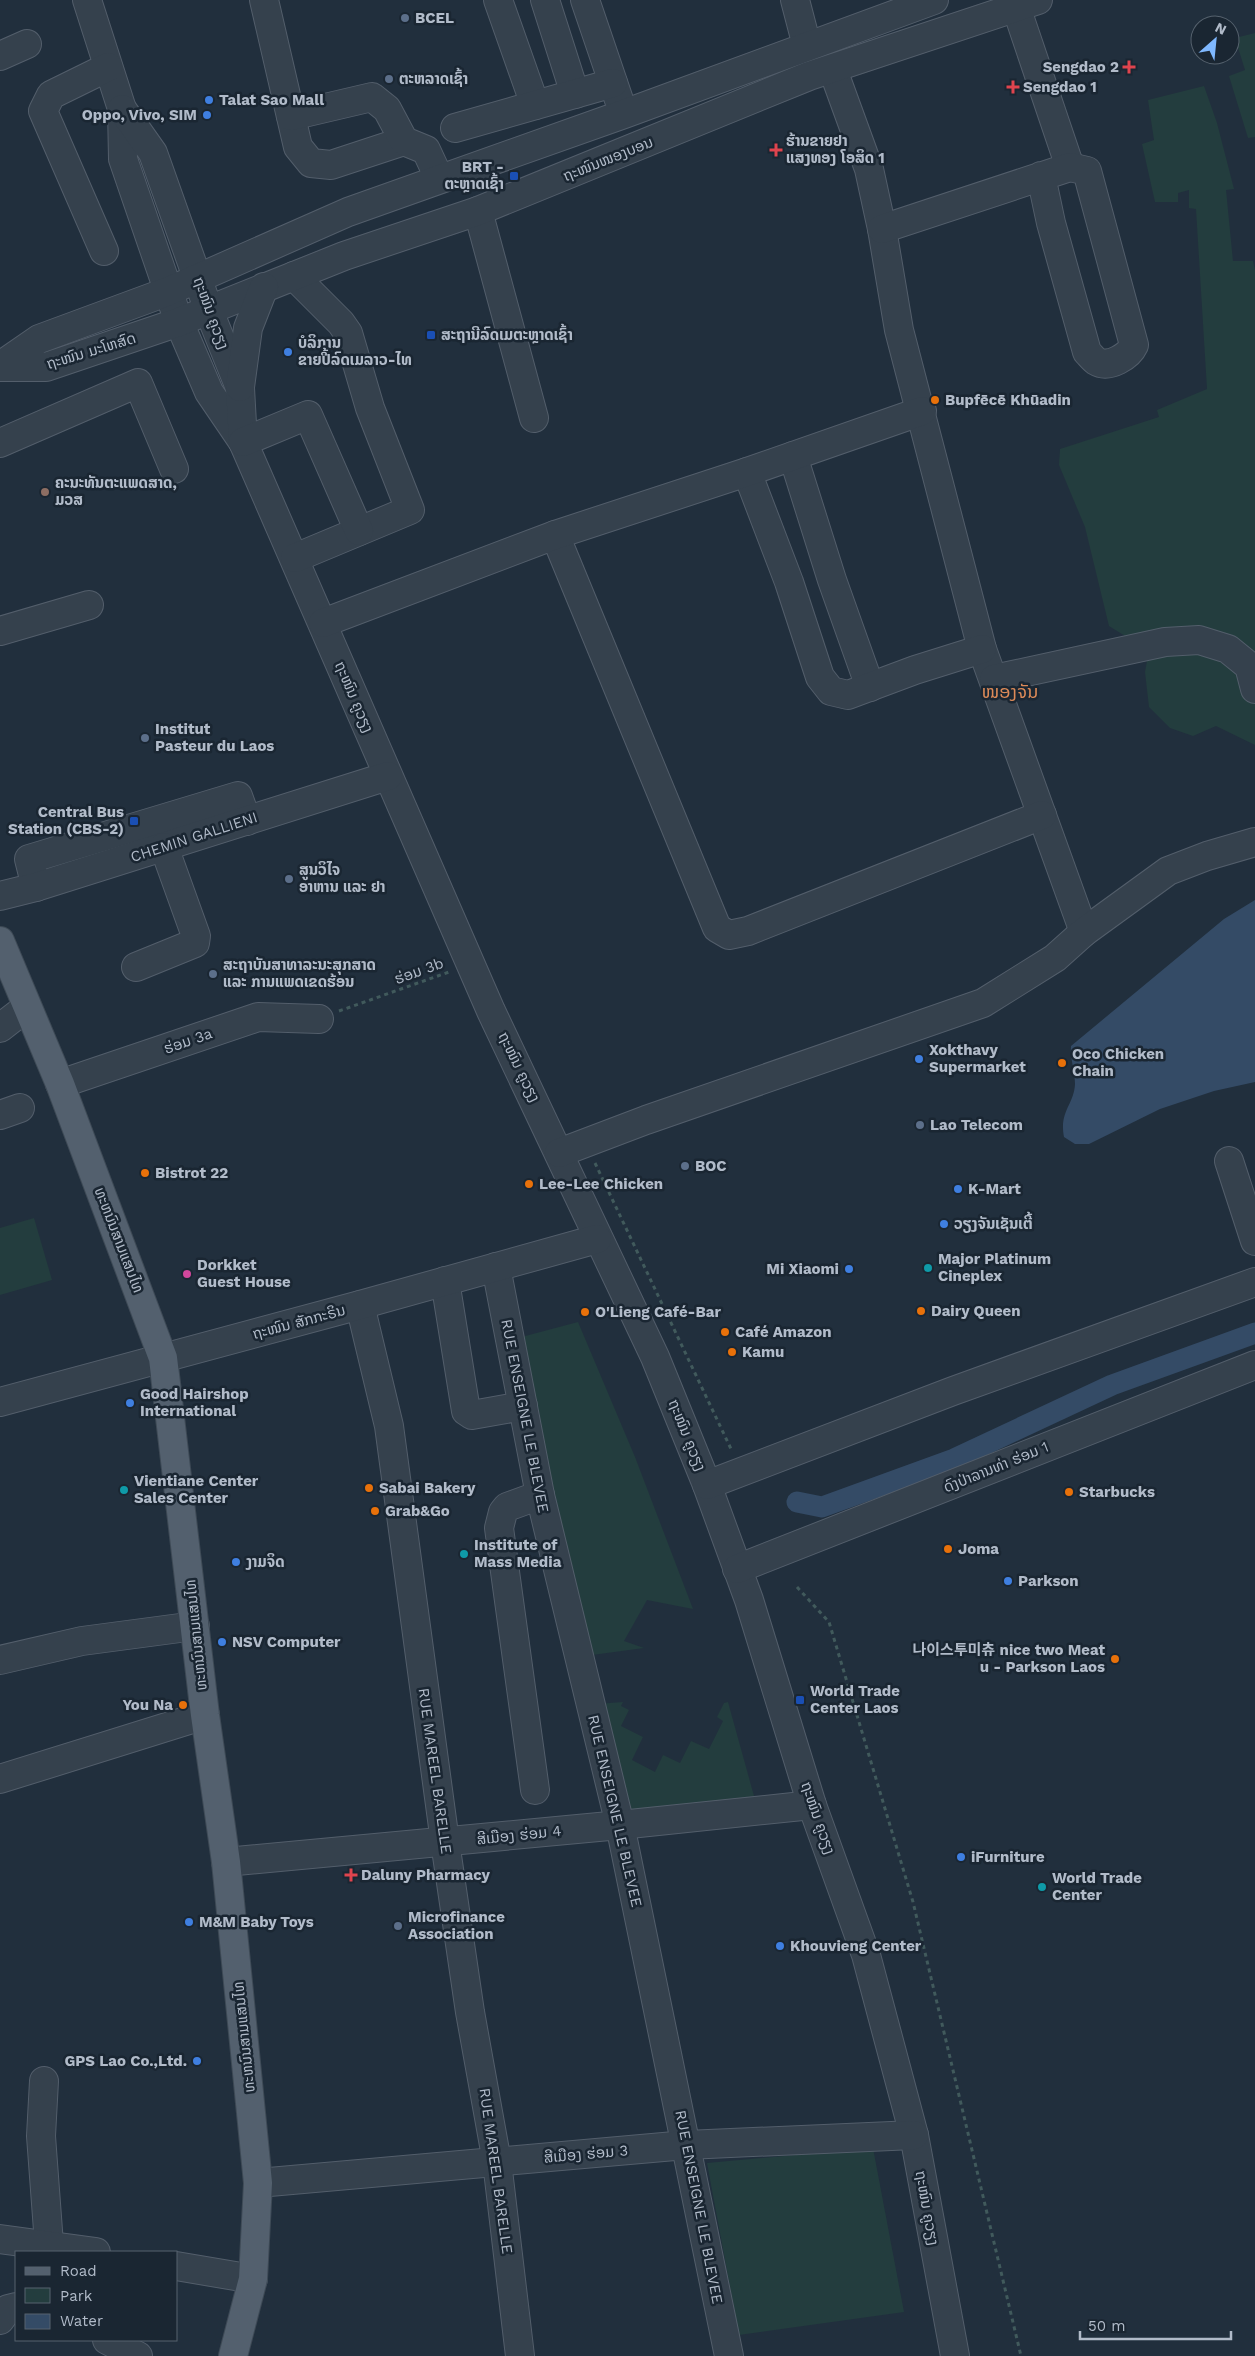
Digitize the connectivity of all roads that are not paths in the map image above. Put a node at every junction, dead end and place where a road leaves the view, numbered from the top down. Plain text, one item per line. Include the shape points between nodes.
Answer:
1 (87, 0) edge
2 (264, 0) edge
3 (498, 0) edge
4 (545, 0) edge
5 (585, 0) edge
6 (795, 0) edge
7 (934, 0) edge
8 (1027, 4) edge
9 (28, 44) dead end
10 (807, 46) junction
11 (0, 56) edge
12 (108, 67) junction
13 (832, 70) junction
14 (613, 83) junction
15 (574, 94) junction
16 (535, 105) junction
17 (122, 108) junction
18 (624, 114) junction
19 (291, 116) junction
20 (455, 128) dead end
21 (404, 140) junction
22 (1070, 167) junction
23 (1041, 176) junction
24 (439, 178) junction
25 (478, 211) junction
26 (882, 229) junction
27 (104, 251) dead end
28 (294, 276) junction
29 (198, 278) junction
30 (264, 287) junction
31 (169, 291) junction
32 (209, 311) junction
33 (179, 322) junction
34 (0, 367) edge
35 (240, 388) junction
36 (922, 411) junction
37 (534, 418) dead end
38 (243, 442) junction
39 (0, 443) edge
40 (793, 456) junction
41 (174, 469) dead end
42 (748, 472) junction
43 (359, 531) junction
44 (555, 534) junction
45 (295, 558) junction
46 (89, 605) dead end
47 (323, 623) junction
48 (0, 631) edge
49 (982, 649) junction
50 (994, 679) junction
51 (870, 687) junction
52 (1255, 689) edge
53 (388, 776) junction
54 (1042, 815) junction
55 (247, 821) junction
56 (1255, 842) edge
57 (164, 847) junction
58 (36, 887) junction
59 (0, 896) edge
60 (1084, 932) junction
61 (0, 940) edge
62 (136, 967) dead end
63 (27, 1007) junction
64 (319, 1019) road end
65 (0, 1028) edge
66 (60, 1084) junction
67 (558, 1153) junction
68 (1229, 1161) dead end
69 (597, 1238) junction
70 (1255, 1241) edge
71 (496, 1267) junction
72 (445, 1281) junction
73 (1255, 1282) edge
74 (360, 1305) junction
75 (163, 1358) junction
76 (1255, 1365) edge
77 (0, 1402) edge
78 (523, 1406) junction
79 (707, 1485) junction
80 (540, 1495) junction
81 (738, 1570) junction
82 (195, 1626) junction
83 (0, 1660) edge
84 (205, 1715) junction
85 (0, 1779) edge
86 (535, 1790) dead end
87 (812, 1805) junction
88 (620, 1825) junction
89 (444, 1842) junction
90 (226, 1862) junction
91 (44, 2081) dead end
92 (914, 2135) junction
93 (686, 2145) junction
94 (497, 2162) junction
95 (258, 2183) junction
96 (0, 2239) edge
97 (49, 2244) junction
98 (90, 2251) edge
99 (178, 2266) edge
100 (253, 2279) junction
101 (15, 2307) edge
102 (0, 2320) edge
103 (104, 2341) edge
104 (107, 2341) edge
105 (96, 2356) edge
106 (138, 2356) edge
107 (233, 2356) edge
108 (520, 2356) edge
109 (729, 2356) edge
110 (955, 2356) edge

1 - 12 street, ຖະໜົນ ຄູວຽງ
2 - 19 street
3 - 16 street
4 - 15 street
5 - 14 street
6 - 10 street
7 - 10 street
8 - 13 street, ຖະໜົນໜອງບອນ
8 - 22 street
9 - 11 street
10 - 18 street
12 - 17 street, ຖະໜົນ ຄູວຽງ
12 - 27 street via 51,95 42,111
13 - 25 street, ຖະໜົນໜອງບອນ via 809,76
13 - 26 street via 869,169
14 - 15 street
14 - 18 street
15 - 16 street
16 - 20 street
17 - 29 street, ຖະໜົນ ຄູວຽງ via 153,153
17 - 31 street, ຖະໜົນ ຄູວຽງ via 123,158
18 - 24 street
19 - 21 street via 372,97 388,109
19 - 21 street via 298,146 311,163 331,165
21 - 24 street via 426,150
22 - 23 street
22 - 23 street via 1086,171 1134,345 1125,358 1103,364 1087,352
23 - 26 street
24 - 29 street via 340,216
25 - 28 street, ຖະໜົນໜອງບອນ
25 - 37 street
26 - 36 street via 899,330
28 - 30 street, ຖະໜົນໜອງບອນ
28 - 43 street via 341,322 348,334 370,408 410,510
29 - 31 street
29 - 32 street, ຖະໜົນ ຄູວຽງ
30 - 32 street, ຖະໜົນໜອງບອນ
30 - 35 street via 248,328
31 - 33 street, ຖະໜົນ ຄູວຽງ
31 - 34 street, ຖະໜົນ ມະໂຫສົດ via 40,339
32 - 33 street, ຖະໜົນໜອງບອນ
32 - 35 street, ຖະໜົນ ຄູວຽງ
33 - 34 street, ຖະໜົນ ມະໂຫສົດ via 46,367
33 - 38 street, ຖະໜົນ ຄູວຽງ via 209,392
35 - 38 street, ຖະໜົນ ຄູວຽງ
36 - 40 street
36 - 49 street
38 - 43 street via 308,415
38 - 45 street, ຖະໜົນ ຄູວຽງ
39 - 41 street via 138,383
40 - 42 street
40 - 51 street
42 - 44 street
42 - 51 street via 820,677 831,691 848,695
43 - 45 street
44 - 47 street
44 - 54 street via 717,928 729,934 748,931
45 - 47 street, ຖະໜົນ ຄູວຽງ
46 - 48 street
47 - 53 street, ຖະໜົນ ຄູວຽງ
49 - 50 street
49 - 51 street
50 - 52 street via 1165,642 1199,640 1228,649 1249,666
50 - 54 street
53 - 55 street, CHEMIN GALLIENI
53 - 67 street, ຖະໜົນ ຄູວຽງ
54 - 60 street
55 - 57 street, CHEMIN GALLIENI
55 - 58 street via 238,796 28,859
56 - 60 street via 1168,872
57 - 58 street, CHEMIN GALLIENI
57 - 62 street via 196,936 195,942
58 - 59 street, CHEMIN GALLIENI
60 - 67 street via 1055,958 982,1003
61 - 63 main road, ທະຫນົນສາມແສນໄທ
63 - 65 street
63 - 66 main road, ທະຫນົນສາມແສນໄທ
64 - 66 street, ຮ່ອມ 3a via 258,1017
66 - 75 main road, ທະຫນົນສາມແສນໄທ
67 - 69 street, ຖະໜົນ ຄູວຽງ
68 - 70 street
69 - 71 street, ຖະໜົນ ສັກກະຣິນ
69 - 79 street, ຖະໜົນ ຄູວຽງ via 654,1357
71 - 72 street, ຖະໜົນ ສັກກະຣິນ
71 - 78 street, RUE ENSEIGNE LE BLEVEE
72 - 74 street, ຖະໜົນ ສັກກະຣິນ
72 - 78 street via 466,1411 472,1415
73 - 79 street via 953,1391
74 - 75 street, ຖະໜົນ ສັກກະຣິນ
74 - 89 street, RUE MAREEL BARELLE via 389,1426
75 - 77 street, ຖະໜົນ ສັກກະຣິນ
75 - 82 main road, ທະຫນົນສາມແສນໄທ
76 - 81 street, ດົງປ່າລານທ່າ ຮ່ອມ 1
78 - 80 street, RUE ENSEIGNE LE BLEVEE
79 - 81 street, ຖະໜົນ ຄູວຽງ
80 - 86 street via 507,1507 499,1528
80 - 88 street, RUE ENSEIGNE LE BLEVEE
81 - 87 street, ຖະໜົນ ຄູວຽງ
82 - 83 street via 82,1641
82 - 84 main road, ທະຫນົນສາມແສນໄທ
84 - 85 street
84 - 90 main road, ທະຫນົນສາມແສນໄທ
87 - 88 street, ສີເມືອງ ຮ່ອມ 4
87 - 92 street, ຖະໜົນ ຄູວຽງ via 866,1955
88 - 89 street, ສີເມືອງ ຮ່ອມ 4
88 - 93 street, RUE ENSEIGNE LE BLEVEE
89 - 90 street, ສີເມືອງ ຮ່ອມ 4
89 - 94 street, RUE MAREEL BARELLE
90 - 95 main road, ທະຫນົນສາມແສນໄທ
91 - 97 street via 41,2136
92 - 93 street, ສີເມືອງ ຮ່ອມ 3
92 - 110 street, ຖະໜົນ ຄູວຽງ
93 - 94 street, ສີເມືອງ ຮ່ອມ 3
93 - 109 street, RUE ENSEIGNE LE BLEVEE
94 - 95 street, ສີເມືອງ ຮ່ອມ 3
94 - 108 street, RUE MAREEL BARELLE
95 - 100 main road, ທະຫນົນສາມແສນໄທ
96 - 97 street
97 - 98 street
99 - 100 street
100 - 107 main road, ທະຫນົນສາມແສນໄທ
101 - 102 street via 8,2309
103 - 105 street
104 - 106 street

